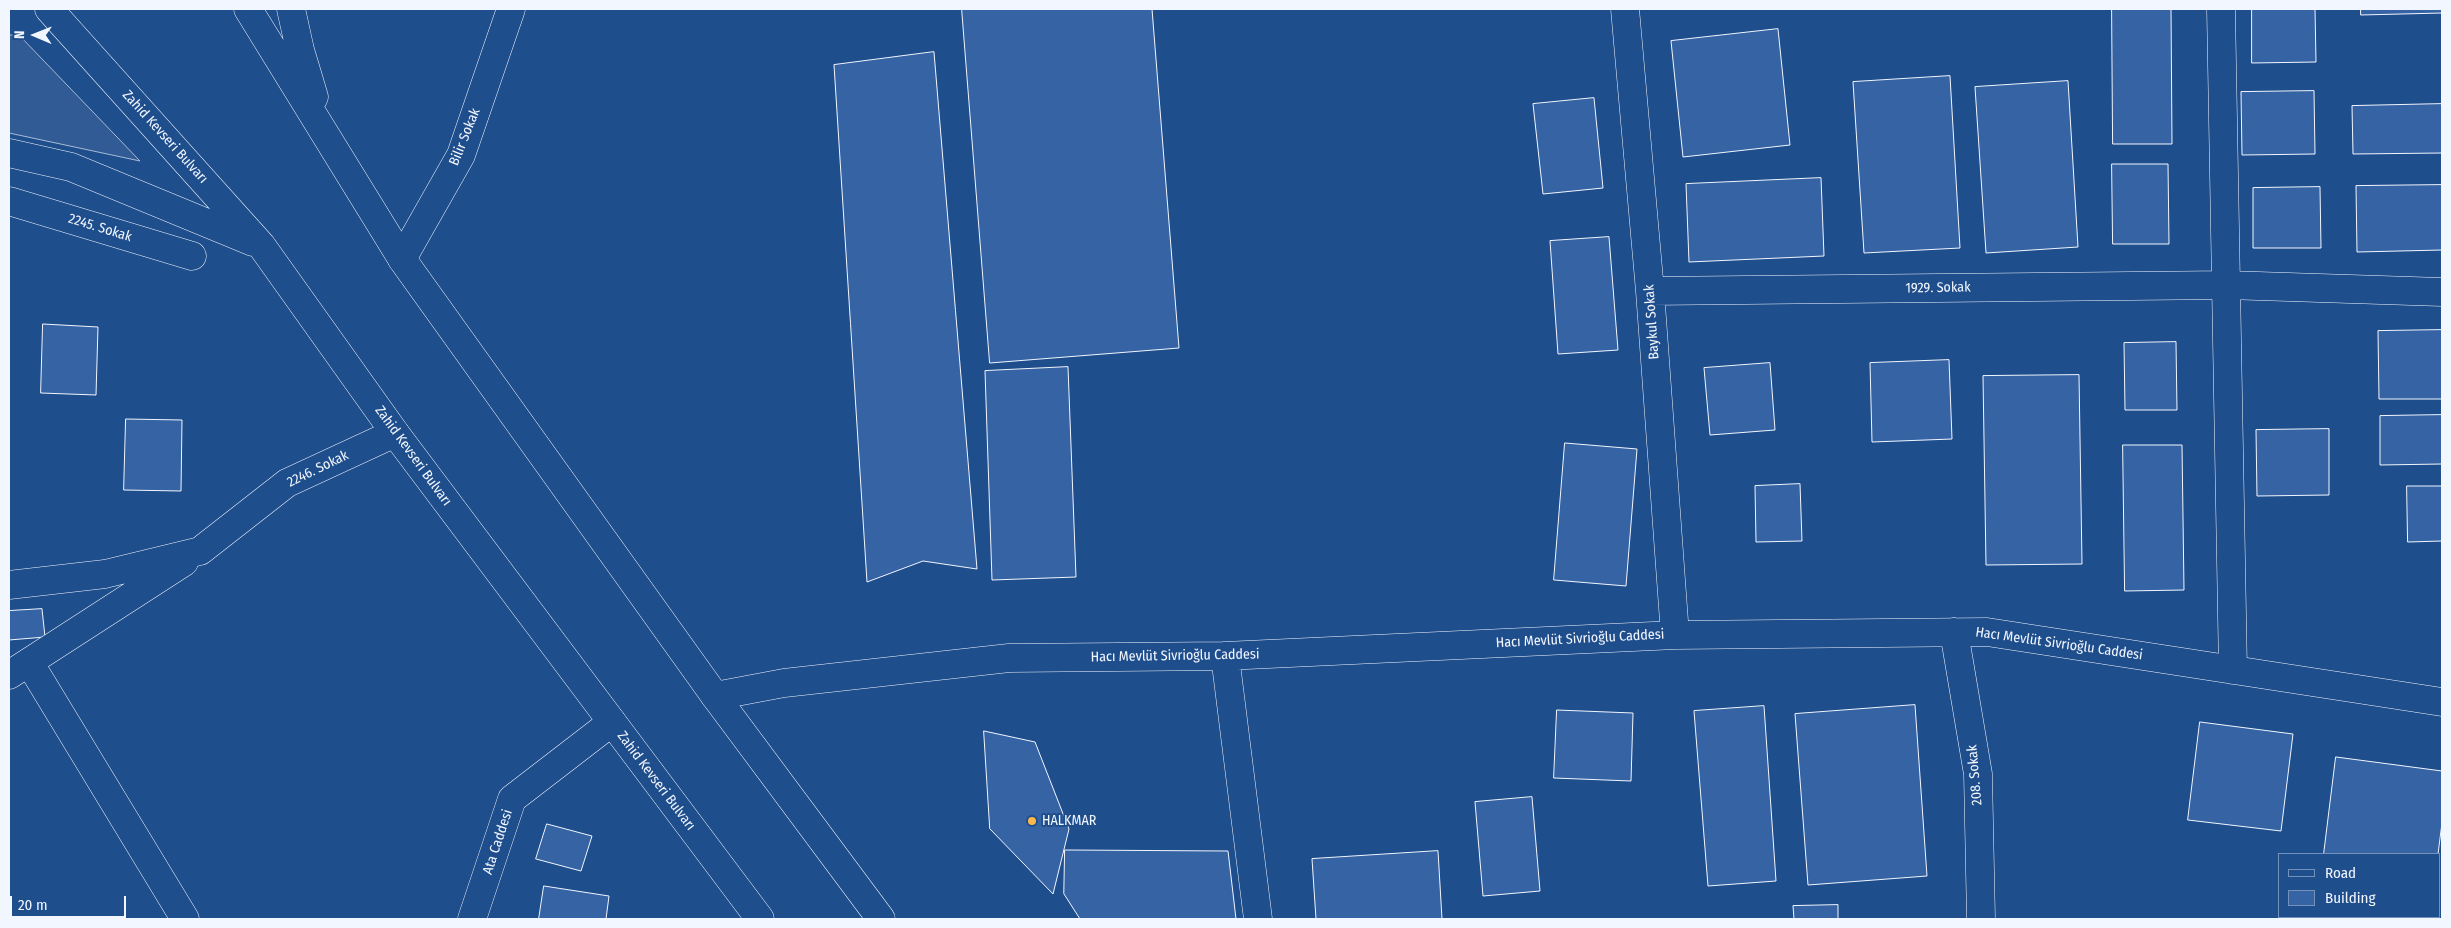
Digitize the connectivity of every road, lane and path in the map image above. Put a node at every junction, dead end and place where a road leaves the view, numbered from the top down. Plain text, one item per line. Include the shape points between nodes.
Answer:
1 (49, 9) edge
2 (248, 9) edge
3 (291, 9) edge
4 (511, 9) edge
5 (1625, 9) edge
6 (2221, 9) edge
7 (324, 132) junction
8 (9, 153) edge
9 (9, 200) edge
10 (261, 245) junction
11 (192, 256) dead end
12 (402, 259) junction
13 (2227, 285) junction
14 (1650, 291) junction
15 (2442, 292) edge
16 (395, 433) junction
17 (200, 552) junction
18 (9, 585) edge
19 (1954, 632) junction
20 (1674, 635) junction
21 (1225, 656) junction
22 (19, 669) edge
23 (2232, 670) junction
24 (715, 696) junction
25 (2442, 702) edge
26 (612, 722) junction
27 (185, 919) edge
28 (472, 919) edge
29 (760, 919) edge
30 (881, 919) edge
31 (1258, 919) edge
32 (1981, 919) edge

1 - 10 street, Zahid Kevseri Bulvarı
2 - 7 street
3 - 7 street
4 - 12 street, Bilir Sokak via 461,155
5 - 14 street, Baykul Sokak
6 - 13 street
7 - 12 street
8 - 10 street via 71,167
9 - 11 street, 2245. Sokak
10 - 16 street, Zahid Kevseri Bulvarı
12 - 24 street
13 - 14 street, 1929. Sokak
13 - 15 street, 1929. Sokak
13 - 23 street
14 - 20 street, Baykul Sokak
16 - 17 street, 2246. Sokak via 287,483
16 - 26 street, Zahid Kevseri Bulvarı
17 - 18 street, 2246. Sokak via 105,574
17 - 22 street, 2246. Sokak
19 - 20 street, Hacı Mevlüt Sivrioğlu Caddesi
19 - 23 street, Hacı Mevlüt Sivrioğlu Caddesi via 1986,632
19 - 32 street, 208. Sokak via 1978,774
20 - 21 street, Hacı Mevlüt Sivrioğlu Caddesi
21 - 24 street, Hacı Mevlüt Sivrioğlu Caddesi via 1009,658 784,683
21 - 31 street
22 - 27 street
23 - 25 street, Hacı Mevlüt Sivrioğlu Caddesi
24 - 30 street
26 - 28 street, Ata Caddesi via 512,799
26 - 29 street, Zahid Kevseri Bulvarı

